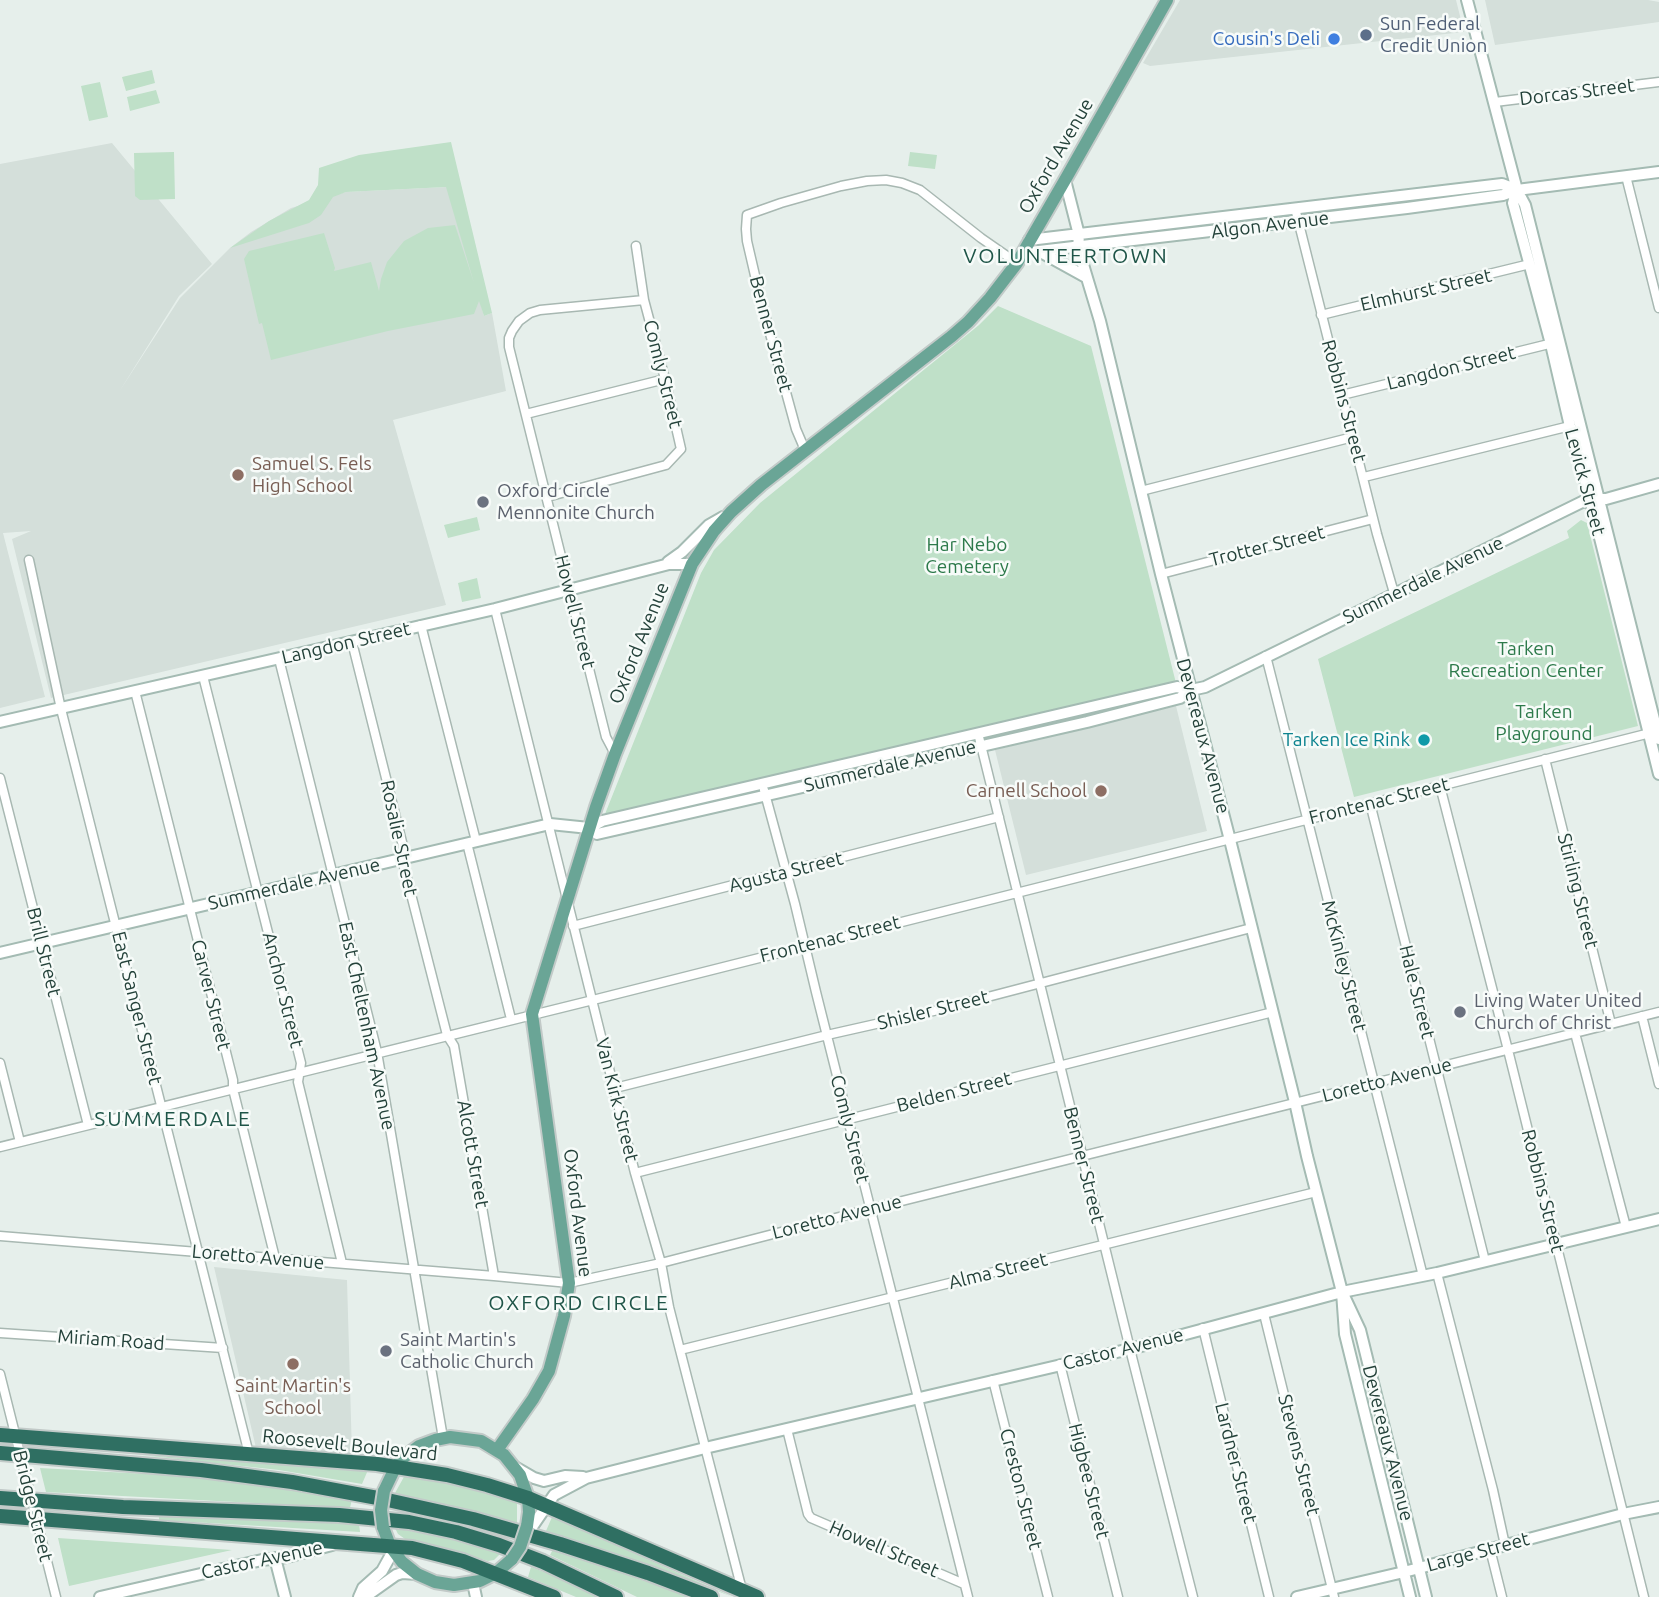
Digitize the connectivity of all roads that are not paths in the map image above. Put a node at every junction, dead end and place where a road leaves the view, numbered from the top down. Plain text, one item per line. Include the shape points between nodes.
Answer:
1 (1167, 0) edge
2 (1467, 0) edge
3 (1659, 82) edge
4 (1494, 102) junction
5 (1659, 172) edge
6 (1626, 176) junction
7 (1065, 180) junction
8 (1517, 190) junction
9 (1295, 208) junction
10 (1298, 221) junction
11 (1079, 234) junction
12 (1029, 240) junction
13 (636, 246) dead end
14 (1078, 248) junction
15 (1040, 251) junction
16 (1019, 258) junction
17 (1530, 264) junction
18 (1086, 277) junction
19 (644, 300) junction
20 (1659, 308) edge
21 (1321, 315) junction
22 (1555, 343) junction
23 (665, 379) junction
24 (1342, 395) junction
25 (526, 414) junction
26 (1570, 426) junction
27 (1353, 437) junction
28 (805, 450) junction
29 (1364, 477) junction
30 (1659, 484) edge
31 (1141, 491) junction
32 (547, 497) junction
33 (1595, 500) junction
34 (731, 512) junction
35 (1373, 519) junction
36 (29, 560) dead end
37 (692, 564) junction
38 (662, 566) junction
39 (1161, 573) junction
40 (570, 589) junction
41 (1394, 593) junction
42 (495, 609) junction
43 (421, 625) junction
44 (352, 642) junction
45 (1266, 656) junction
46 (279, 659) junction
47 (204, 676) junction
48 (1191, 690) junction
49 (135, 691) junction
50 (61, 709) junction
51 (0, 722) edge
52 (978, 733) junction
53 (1657, 733) edge
54 (981, 746) junction
55 (615, 754) junction
56 (1545, 759) junction
57 (1659, 774) edge
58 (0, 778) edge
59 (1440, 786) junction
60 (764, 789) junction
61 (1370, 803) junction
62 (999, 817) junction
63 (1308, 819) junction
64 (550, 824) junction
65 (589, 828) junction
66 (1230, 839) junction
67 (471, 842) junction
68 (402, 859) junction
69 (787, 872) junction
70 (333, 876) junction
71 (257, 892) junction
72 (1017, 892) junction
73 (568, 896) junction
74 (189, 908) junction
75 (116, 926) junction
76 (573, 926) junction
77 (1251, 928) junction
78 (42, 943) junction
79 (805, 945) junction
80 (0, 953) edge
81 (1040, 983) junction
82 (593, 1000) junction
83 (1273, 1012) junction
84 (1659, 1012) edge
85 (532, 1014) junction
86 (1642, 1016) junction
87 (511, 1019) junction
88 (1611, 1024) junction
89 (1575, 1033) junction
90 (447, 1035) junction
91 (827, 1035) junction
92 (1507, 1049) junction
93 (377, 1052) junction
94 (0, 1063) edge
95 (1059, 1065) junction
96 (1436, 1068) junction
97 (300, 1072) junction
98 (1373, 1084) junction
99 (1659, 1084) edge
100 (233, 1088) junction
101 (615, 1088) junction
102 (1295, 1102) junction
103 (162, 1106) junction
104 (849, 1119) junction
105 (88, 1125) junction
106 (20, 1142) junction
107 (0, 1147) edge
108 (1082, 1156) junction
109 (635, 1172) junction
110 (1316, 1192) junction
111 (870, 1209) junction
112 (1659, 1219) edge
113 (1626, 1227) junction
114 (0, 1236) edge
115 (1555, 1243) junction
116 (1104, 1245) junction
117 (199, 1251) junction
118 (275, 1258) junction
119 (1485, 1261) junction
120 (661, 1263) junction
121 (342, 1264) junction
122 (415, 1270) junction
123 (1437, 1273) junction
124 (494, 1276) junction
125 (1423, 1276) junction
126 (569, 1283) junction
127 (1342, 1292) junction
128 (892, 1298) junction
129 (1264, 1314) junction
130 (1203, 1328) junction
131 (0, 1333) edge
132 (223, 1348) junction
133 (1130, 1349) junction
134 (680, 1350) junction
135 (1060, 1364) junction
136 (0, 1374) edge
137 (993, 1380) junction
138 (918, 1398) junction
139 (787, 1429) junction
140 (1386, 1433) junction
141 (0, 1435) edge
142 (15, 1436) junction
143 (1370, 1436) junction
144 (443, 1438) junction
145 (705, 1448) junction
146 (498, 1450) junction
147 (0, 1453) edge
148 (249, 1454) junction
149 (20, 1455) junction
150 (396, 1466) junction
151 (514, 1467) junction
152 (586, 1478) junction
153 (0, 1498) edge
154 (528, 1499) junction
155 (32, 1500) junction
156 (545, 1506) junction
157 (1659, 1507) edge
158 (1623, 1514) junction
159 (0, 1516) edge
160 (36, 1519) junction
161 (530, 1527) junction
162 (341, 1542) junction
163 (1505, 1545) junction
164 (392, 1548) junction
165 (1490, 1549) junction
166 (275, 1558) junction
167 (1419, 1568) junction
168 (1404, 1572) junction
169 (496, 1573) junction
170 (417, 1574) junction
171 (473, 1583) junction
172 (964, 1584) junction
173 (743, 1591) junction
174 (1333, 1593) edge
175 (56, 1597) edge
176 (100, 1597) edge
177 (285, 1597) edge
178 (359, 1597) edge
179 (365, 1597) edge
180 (476, 1597) edge
181 (554, 1597) edge
182 (616, 1597) edge
183 (711, 1597) edge
184 (757, 1597) edge
185 (968, 1597) edge
186 (1048, 1597) edge
187 (1118, 1597) edge
188 (1194, 1597) edge
189 (1269, 1597) edge
190 (1297, 1597) edge
191 (1410, 1597) edge
192 (1426, 1597) edge
193 (1502, 1597) edge
194 (1644, 1597) edge

1 - 7 main road, Oxford Avenue
2 - 4 main road, Levick Street
3 - 4 street, Dorcas Street
4 - 8 main road, Levick Street
5 - 6 main road, Algon Avenue
6 - 8 main road, Algon Avenue
6 - 20 street
7 - 11 main road, Devereaux Avenue
7 - 12 main road, Oxford Avenue
8 - 9 main road, Algon Avenue via 1502,184
8 - 10 main road, Algon Avenue
8 - 17 main road, Levick Street via 1513,203
8 - 22 main road, Levick Street via 1525,205
9 - 10 street, Robbins Street
9 - 11 main road, Algon Avenue
10 - 14 main road, Algon Avenue
10 - 21 street, Robbins Street
11 - 12 main road, Algon Avenue
11 - 14 main road, Devereaux Avenue
12 - 16 main road, Oxford Avenue
13 - 19 street
14 - 15 main road, Algon Avenue
14 - 18 main road, Devereaux Avenue
15 - 16 main road, Algon Avenue
15 - 18 main road
16 - 28 main road, Oxford Avenue via 968,322
16 - 28 street, Benner Street via 981,238 920,190 886,180 841,186 747,215 747,241 760,297
17 - 21 street, Elmhurst Street
17 - 22 main road, Levick Street
18 - 31 main road, Devereaux Avenue
19 - 23 street, Comly Street
19 - 25 street, Howell Street via 540,310 519,321 509,347
21 - 24 street, Robbins Street
22 - 24 street, Langdon Street
22 - 26 main road, Levick Street
22 - 33 main road, Levick Street
23 - 25 street
23 - 32 street, Comly Street via 681,449 666,466
24 - 27 street, Robbins Street
25 - 32 street, Howell Street
26 - 29 street
26 - 33 main road, Levick Street
27 - 29 street, Robbins Street
27 - 31 street
28 - 34 main road, Oxford Avenue
29 - 35 street, Robbins Street
30 - 33 main road, Summerdale Avenue
31 - 39 main road, Devereaux Avenue
32 - 40 street, Howell Street
33 - 41 main road, Summerdale Avenue via 1582,502
33 - 53 main road, Levick Street
34 - 37 main road, Oxford Avenue
34 - 38 main road
35 - 39 street, Trotter Street
35 - 41 street, Robbins Street
36 - 50 street, East Sanger Street
37 - 38 main road, Langdon Street
37 - 55 main road, Oxford Avenue
38 - 40 main road, Langdon Street
39 - 48 main road, Devereaux Avenue
40 - 42 main road, Langdon Street
40 - 55 street, Howell Street via 606,737
41 - 45 main road, Summerdale Avenue
42 - 43 main road, Langdon Street
42 - 64 street, Van Kirk Street
43 - 44 main road, Langdon Street
43 - 67 street
44 - 46 main road, Langdon Street
44 - 68 street, Rosalie Street via 404,850
45 - 48 main road, Summerdale Avenue
45 - 63 street, McKinley Street
46 - 47 main road, Langdon Street
46 - 70 street, East Cheltenham Avenue
47 - 49 main road, Langdon Street
47 - 71 street, Anchor Street
48 - 52 main road, Summerdale Avenue via 1177,687
48 - 54 main road, Summerdale Avenue via 1180,698
48 - 66 main road, Devereaux Avenue
49 - 50 main road, Langdon Street
49 - 74 street, Carver Street
50 - 51 main road, Langdon Street
50 - 75 street, East Sanger Street
52 - 54 street, Benner Street
52 - 60 main road, Summerdale Avenue
53 - 56 street, Frontenac Street
53 - 57 main road, Levick Street
54 - 60 main road, Summerdale Avenue
54 - 62 street, Benner Street
55 - 65 main road, Oxford Avenue
56 - 59 street, Frontenac Street
56 - 88 street, Stirling Street
58 - 78 street, Brill Street
59 - 61 street, Frontenac Street
59 - 92 street, Robbins Street
60 - 65 main road, Summerdale Avenue via 597,834
60 - 69 street, Comly Street
61 - 63 street, Frontenac Street
61 - 96 street, Hale Street
62 - 69 street, Agusta Street
62 - 72 street, Benner Street
63 - 66 street, Frontenac Street
63 - 98 street, McKinley Street
64 - 65 main road, Summerdale Avenue
64 - 67 main road, Summerdale Avenue
64 - 73 street, Van Kirk Street
65 - 73 main road, Oxford Avenue
66 - 72 street, Frontenac Street
66 - 77 main road, Devereaux Avenue
67 - 68 main road, Summerdale Avenue
67 - 87 street
68 - 70 main road, Summerdale Avenue
68 - 90 street, Rosalie Street
69 - 76 street, Agusta Street
69 - 79 street, Comly Street
70 - 71 main road, Summerdale Avenue
70 - 93 street, East Cheltenham Avenue
71 - 74 main road, Summerdale Avenue
71 - 97 street, Anchor Street
72 - 79 street, Frontenac Street
72 - 81 street, Benner Street
73 - 76 street, Van Kirk Street
73 - 85 main road, Oxford Avenue
74 - 75 main road, Summerdale Avenue
74 - 100 street, Carver Street
75 - 78 main road, Summerdale Avenue
75 - 103 street, East Sanger Street
76 - 82 street, Van Kirk Street
77 - 81 street, Shisler Street
77 - 83 main road, Devereaux Avenue
78 - 80 main road, Summerdale Avenue
78 - 105 street, Brill Street
79 - 82 street, Frontenac Street
79 - 91 street, Comly Street
81 - 91 street, Shisler Street
81 - 95 street, Benner Street
82 - 85 street, Frontenac Street
82 - 101 street, Van Kirk Street
83 - 95 street, Belden Street
83 - 102 main road, Devereaux Avenue
84 - 86 street, Loretto Avenue
85 - 87 street, Frontenac Street
85 - 126 main road, Oxford Avenue
86 - 88 street, Loretto Avenue
86 - 99 street
87 - 90 street, Frontenac Street
88 - 89 street, Loretto Avenue
89 - 92 street, Loretto Avenue
89 - 113 street
90 - 93 street, Frontenac Street
90 - 124 street, Alcott Street via 454,1046
91 - 101 street, Shisler Street
91 - 104 street, Comly Street
92 - 96 street, Loretto Avenue
92 - 115 street, Robbins Street
93 - 97 street, Frontenac Street
93 - 122 street, East Cheltenham Avenue
94 - 106 street
95 - 104 street, Belden Street
95 - 108 street, Benner Street
96 - 98 street, Loretto Avenue
96 - 119 street, Hale Street
97 - 100 street, Frontenac Street
97 - 121 street, Anchor Street via 298,1082
98 - 102 street, Loretto Avenue
98 - 125 street, McKinley Street
100 - 103 street, Frontenac Street
100 - 118 street, Carver Street
101 - 109 street, Van Kirk Street
102 - 108 street, Loretto Avenue
102 - 110 main road, Devereaux Avenue
103 - 105 street, Frontenac Street
103 - 117 street, East Sanger Street
104 - 109 street, Belden Street
104 - 111 street, Comly Street
105 - 106 street, Frontenac Street
106 - 107 street, Frontenac Street
108 - 111 street, Loretto Avenue
108 - 116 street, Benner Street
109 - 120 street, Van Kirk Street
110 - 116 street, Alma Street
110 - 127 main road, Devereaux Avenue
111 - 120 street, Loretto Avenue
111 - 128 street, Comly Street
112 - 113 main road, Castor Avenue
113 - 115 main road, Castor Avenue
114 - 117 street, Loretto Avenue
115 - 119 main road, Castor Avenue
115 - 158 street, Robbins Street
116 - 128 street, Alma Street
116 - 133 street, Benner Street
117 - 118 street, Loretto Avenue
117 - 132 street, East Sanger Street
118 - 121 street, Loretto Avenue
119 - 123 main road, Castor Avenue
120 - 126 street, Loretto Avenue
120 - 134 street, Van Kirk Street
121 - 122 street, Loretto Avenue
122 - 124 street, Loretto Avenue
122 - 144 street, East Cheltenham Avenue
123 - 125 main road, Castor Avenue
123 - 163 street
124 - 126 street, Loretto Avenue
125 - 127 main road, Castor Avenue
126 - 146 main road, Oxford Avenue via 549,1371
127 - 129 main road, Castor Avenue
127 - 140 main road, Devereaux Avenue via 1360,1330
127 - 143 main road, Devereaux Avenue via 1345,1334
128 - 134 street, Alma Street
128 - 138 street, Comly Street
129 - 130 main road, Castor Avenue
129 - 174 street, Stevens Street
130 - 133 main road, Castor Avenue
130 - 189 street, Lardner Street
131 - 132 street, Miriam Road
132 - 148 street, East Sanger Street
133 - 135 main road, Castor Avenue
133 - 188 street, Benner Street
134 - 145 street, Van Kirk Street
135 - 137 main road, Castor Avenue
135 - 187 street, Higbee Street
136 - 142 street, Bridge Street
137 - 138 main road, Castor Avenue
137 - 186 street, Creston Street
138 - 139 main road, Castor Avenue
138 - 172 street, Comly Street
139 - 145 main road, Castor Avenue
139 - 172 street, Howell Street via 811,1518
140 - 143 main road
140 - 167 main road, Devereaux Avenue
141 - 142 highway, Roosevelt Boulevard
142 - 148 highway, Roosevelt Boulevard
142 - 149 street, Bridge Street
143 - 168 main road, Devereaux Avenue
144 - 146 main road via 481,1441
144 - 150 main road via 419,1446
145 - 152 main road, Castor Avenue
145 - 173 street, Van Kirk Street
146 - 151 main road
147 - 149 highway
148 - 150 highway, Roosevelt Boulevard
149 - 155 street, Bridge Street
149 - 183 highway via 224,1473 383,1499 561,1544
150 - 154 highway, Roosevelt Boulevard via 457,1477
150 - 164 main road, bridge via 381,1510
151 - 152 main road, Castor Avenue via 544,1481
151 - 154 main road
152 - 156 main road, Castor Avenue via 559,1490
153 - 155 highway
154 - 156 highway, Roosevelt Boulevard
154 - 161 main road
155 - 160 street, Bridge Street
155 - 182 highway via 409,1522 510,1549
156 - 161 main road, Castor Avenue
156 - 173 highway, Roosevelt Boulevard
157 - 158 main road, Large Street
158 - 163 main road, Large Street
158 - 194 street, Robbins Street
159 - 160 highway
160 - 162 highway
160 - 175 street, Bridge Street
161 - 169 main road, bridge via 512,1559
162 - 164 highway
162 - 166 main road, Castor Avenue
163 - 165 main road, Large Street
164 - 169 highway via 447,1556
164 - 170 main road
164 - 178 main road via 382,1571
165 - 167 main road, Large Street
165 - 193 street
166 - 176 main road, Castor Avenue
166 - 177 main road
167 - 168 main road, Large Street
167 - 192 main road, Devereaux Avenue
168 - 174 main road, Large Street
168 - 191 main road, Devereaux Avenue
169 - 171 main road
169 - 181 highway
170 - 171 main road via 445,1584
170 - 179 main road via 396,1575
171 - 180 main road
172 - 185 street, Comly Street
173 - 184 highway, Roosevelt Boulevard
174 - 190 main road, Large Street

